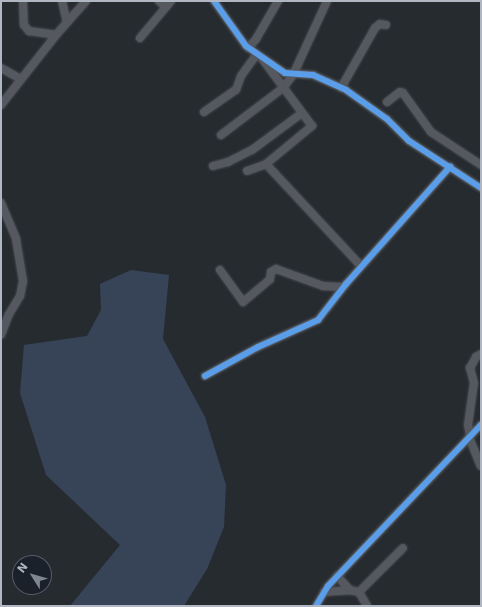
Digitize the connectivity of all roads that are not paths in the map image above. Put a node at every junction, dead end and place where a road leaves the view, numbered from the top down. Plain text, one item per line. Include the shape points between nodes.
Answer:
1 (23, 1) edge
2 (62, 1) edge
3 (86, 1) edge
4 (159, 1) edge
5 (214, 1) edge
6 (278, 1) edge
7 (326, 1) edge
8 (169, 4) edge
9 (67, 22) junction
10 (386, 25) dead end
11 (56, 35) junction
12 (140, 38) dead end
13 (248, 48) junction
14 (259, 55) junction
15 (1, 68) edge
16 (295, 74) junction
17 (21, 80) junction
18 (283, 88) junction
19 (341, 88) junction
20 (387, 102) dead end
21 (1, 105) edge
22 (204, 112) dead end
23 (302, 113) junction
24 (221, 135) dead end
25 (266, 164) junction
26 (481, 165) edge
27 (213, 166) dead end
28 (450, 167) junction
29 (247, 171) dead end
30 (481, 188) edge
31 (1, 203) edge
32 (362, 266) junction
33 (220, 270) dead end
34 (343, 287) junction
35 (1, 335) edge
36 (481, 354) edge
37 (205, 376) dead end
38 (481, 426) edge
39 (470, 436) junction
40 (481, 466) edge
41 (403, 548) dead end
42 (337, 576) junction
43 (350, 590) junction
44 (324, 592) junction
45 (359, 592) junction
46 (316, 606) edge
47 (368, 606) edge

1 - 11 street via 24,25 29,31
2 - 9 street
3 - 9 street
4 - 8 street
5 - 13 street
6 - 13 street
7 - 16 street
8 - 12 street
9 - 11 street
10 - 19 street via 380,24 375,28
11 - 17 street
13 - 14 street
14 - 16 street via 285,73
14 - 18 street
14 - 22 street via 241,76 236,90
15 - 17 street
16 - 18 street
16 - 19 street via 313,75
17 - 21 street
18 - 23 street
18 - 24 street
19 - 28 street via 387,119 409,141
20 - 26 street via 400,92 403,93 431,132
23 - 25 street via 312,126 311,130
23 - 27 street via 252,150
25 - 29 street
25 - 32 street
28 - 30 street
28 - 32 street
31 - 35 street via 16,239 23,282 20,296 9,314
32 - 34 street
33 - 34 street via 243,302 270,279 276,269 323,286
34 - 37 street via 318,320 258,347
36 - 39 street via 476,357 470,368 474,383 468,425
38 - 39 street
39 - 40 street
39 - 42 street
41 - 45 street
42 - 43 street
42 - 44 street
43 - 44 street
43 - 45 street
44 - 46 street
45 - 47 street

